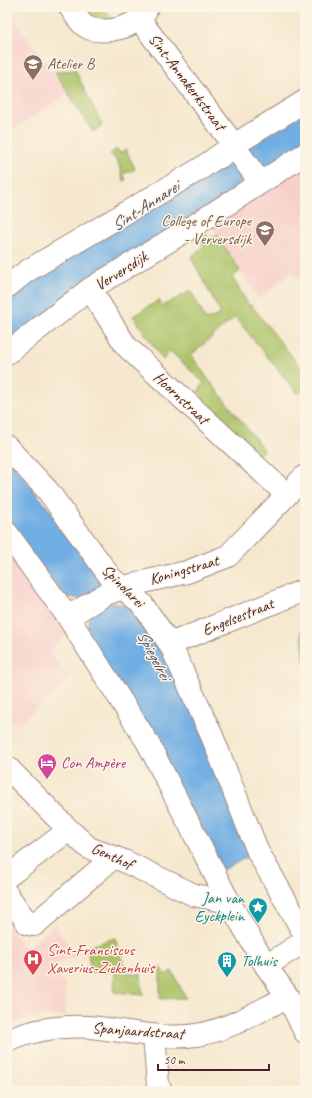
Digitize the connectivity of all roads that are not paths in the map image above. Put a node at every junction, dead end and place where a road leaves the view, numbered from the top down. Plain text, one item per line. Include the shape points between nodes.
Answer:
1 (70, 7) edge
2 (144, 14) edge
3 (305, 100) edge
4 (236, 148) junction
5 (305, 154) edge
6 (257, 178) junction
7 (7, 287) edge
8 (90, 289) junction
9 (7, 353) edge
10 (7, 447) edge
11 (305, 476) edge
12 (286, 494) junction
13 (7, 533) edge
14 (305, 590) edge
15 (114, 592) junction
16 (76, 612) junction
17 (170, 644) junction
18 (7, 767) edge
19 (69, 830) junction
20 (114, 857) junction
21 (7, 877) edge
22 (7, 894) edge
23 (229, 902) junction
24 (305, 935) edge
25 (305, 942) edge
26 (266, 966) junction
27 (288, 997) junction
28 (305, 1032) edge
29 (154, 1036) junction
30 (7, 1041) edge
31 (161, 1091) edge

1 - 2 street via 85,26 93,30 130,26
2 - 4 street, Sint-Annakerkstraat
3 - 4 street
4 - 6 street, Sint-Annakerkstraat
4 - 7 street via 27,271
5 - 6 street, Verversdijk
6 - 8 street, Verversdijk via 195,225
8 - 9 street, Verversdijk
8 - 12 street, Hoornstraat via 126,346
10 - 15 street, Spinolarei via 48,491 111,578
11 - 12 street, Koningstraat
12 - 15 street, Koningstraat via 228,556 187,572 139,582
13 - 16 street
14 - 17 street, Engelsestraat
15 - 16 street, Koningstraat
15 - 17 street, Spinolarei via 142,604
16 - 23 street via 148,743
17 - 24 street, Spinolarei via 212,736 258,852
18 - 19 street, Genthof
19 - 20 street, Genthof via 89,848
19 - 21 street
20 - 22 street via 34,925 28,924
20 - 23 street, Genthof via 194,894
23 - 26 street
25 - 26 street
26 - 27 street
27 - 28 street
27 - 29 street, Spanjaardstraat via 230,1025 201,1034
29 - 30 street, Spanjaardstraat via 97,1028 54,1028
29 - 31 street via 158,1085

